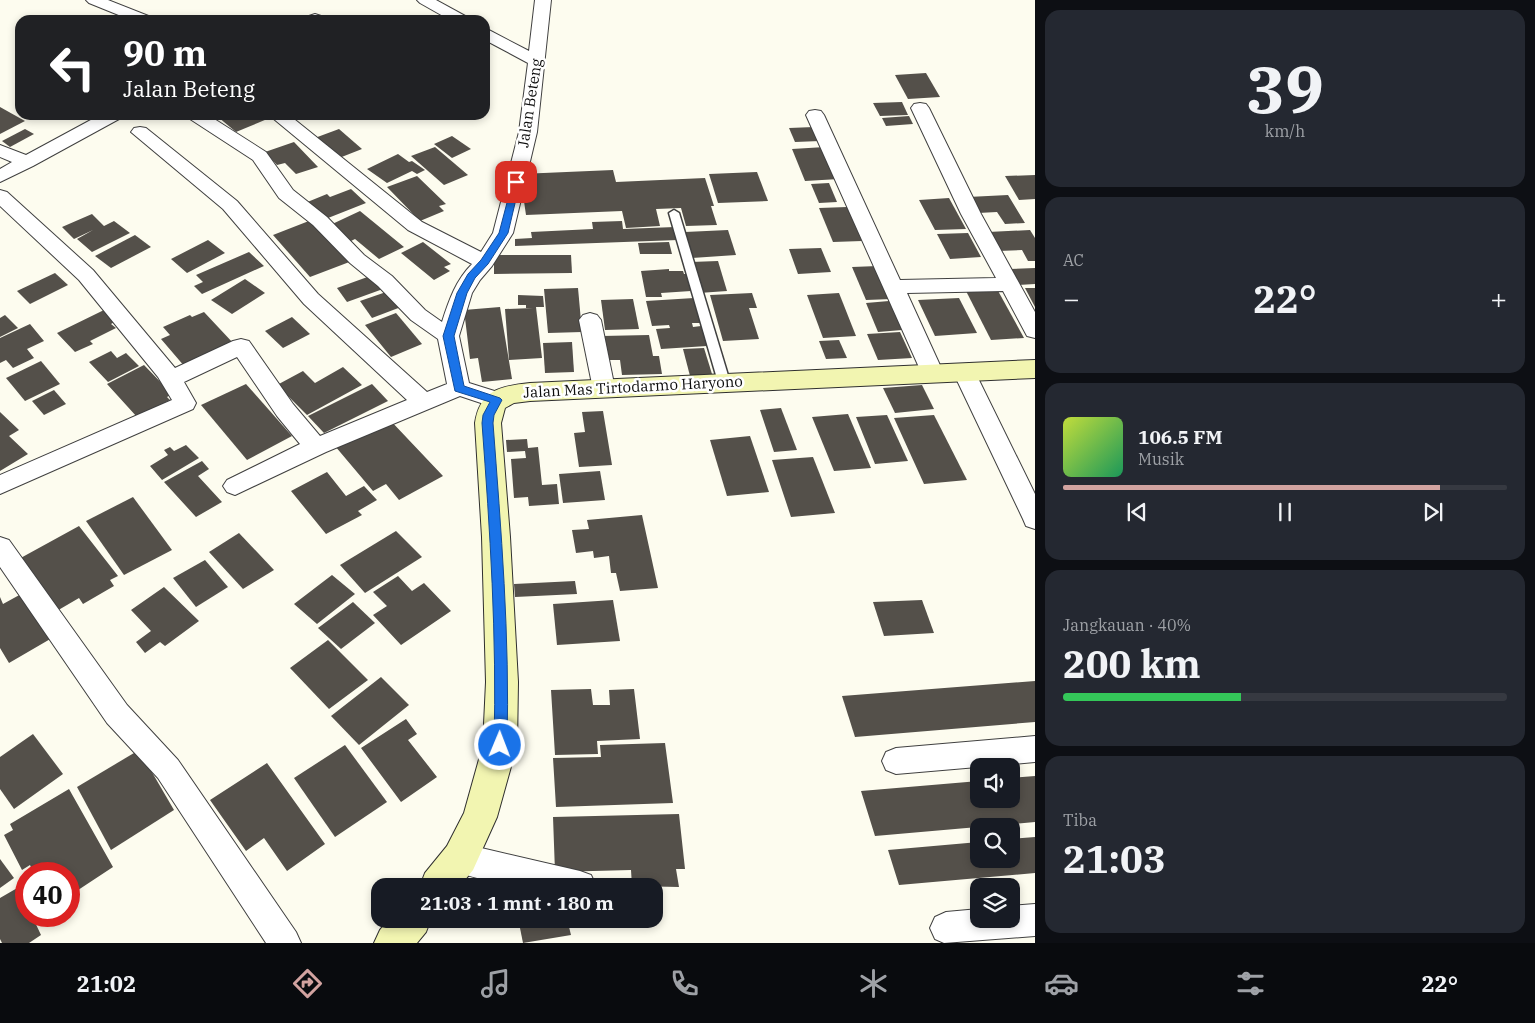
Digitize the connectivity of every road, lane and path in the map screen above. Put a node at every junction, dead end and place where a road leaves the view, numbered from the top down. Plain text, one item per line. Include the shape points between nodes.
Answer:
1 (94, 0) edge
2 (425, 0) edge
3 (543, 0) edge
4 (132, 15) edge
5 (453, 15) edge
6 (490, 36) edge
7 (537, 62) junction
8 (920, 108) dead end
9 (814, 115) dead end
10 (104, 120) edge
11 (204, 120) edge
12 (284, 120) edge
13 (140, 132) dead end
14 (0, 150) edge
15 (27, 162) junction
16 (0, 176) edge
17 (0, 196) edge
18 (674, 213) dead end
19 (485, 262) junction
20 (1008, 284) junction
21 (895, 286) junction
22 (590, 320) dead end
23 (1035, 331) edge
24 (448, 336) junction
25 (1035, 369) edge
26 (964, 372) junction
27 (933, 374) junction
28 (171, 379) junction
29 (724, 382) junction
30 (459, 388) junction
31 (604, 388) junction
32 (496, 400) junction
33 (424, 403) junction
34 (315, 446) junction
35 (0, 485) edge
36 (235, 486) dead end
37 (1035, 519) edge
38 (0, 547) edge
39 (1035, 749) edge
40 (896, 761) dead end
41 (460, 858) junction
42 (444, 878) edge
43 (546, 878) edge
44 (1035, 920) edge
45 (406, 928) edge
46 (946, 928) dead end
47 (286, 943) edge
48 (394, 943) edge

1 - 4 street
2 - 5 street
3 - 7 street, Jalan Beteng
6 - 7 street
7 - 19 street, Jalan Beteng via 528,132 503,233
8 - 20 street
9 - 21 street
10 - 15 street
11 - 24 street via 260,156 286,194 320,221 418,315
12 - 19 street via 415,226
13 - 33 street via 230,206 311,299
14 - 15 street
15 - 16 street
17 - 28 street via 86,275
18 - 29 lane
19 - 24 street, Jalan Beteng via 462,293
20 - 21 street
20 - 23 street
21 - 27 street
22 - 31 street
24 - 30 street, Jalan Beteng
25 - 26 street, Jalan Mas Tirtodarmo Haryono
26 - 27 street, Jalan Mas Tirtodarmo Haryono
26 - 37 street
27 - 29 street, Jalan Mas Tirtodarmo Haryono
28 - 34 street via 241,346 285,410
28 - 35 street via 185,403
29 - 31 street, Jalan Mas Tirtodarmo Haryono
30 - 32 street
30 - 33 street
31 - 32 street, Jalan Mas Tirtodarmo Haryono via 518,393
32 - 41 street via 488,415 488,423 501,653 500,745 480,817
33 - 34 street
34 - 36 street
38 - 47 street via 117,714 168,769
39 - 40 street
41 - 42 street
41 - 43 street
44 - 46 street
45 - 48 street

